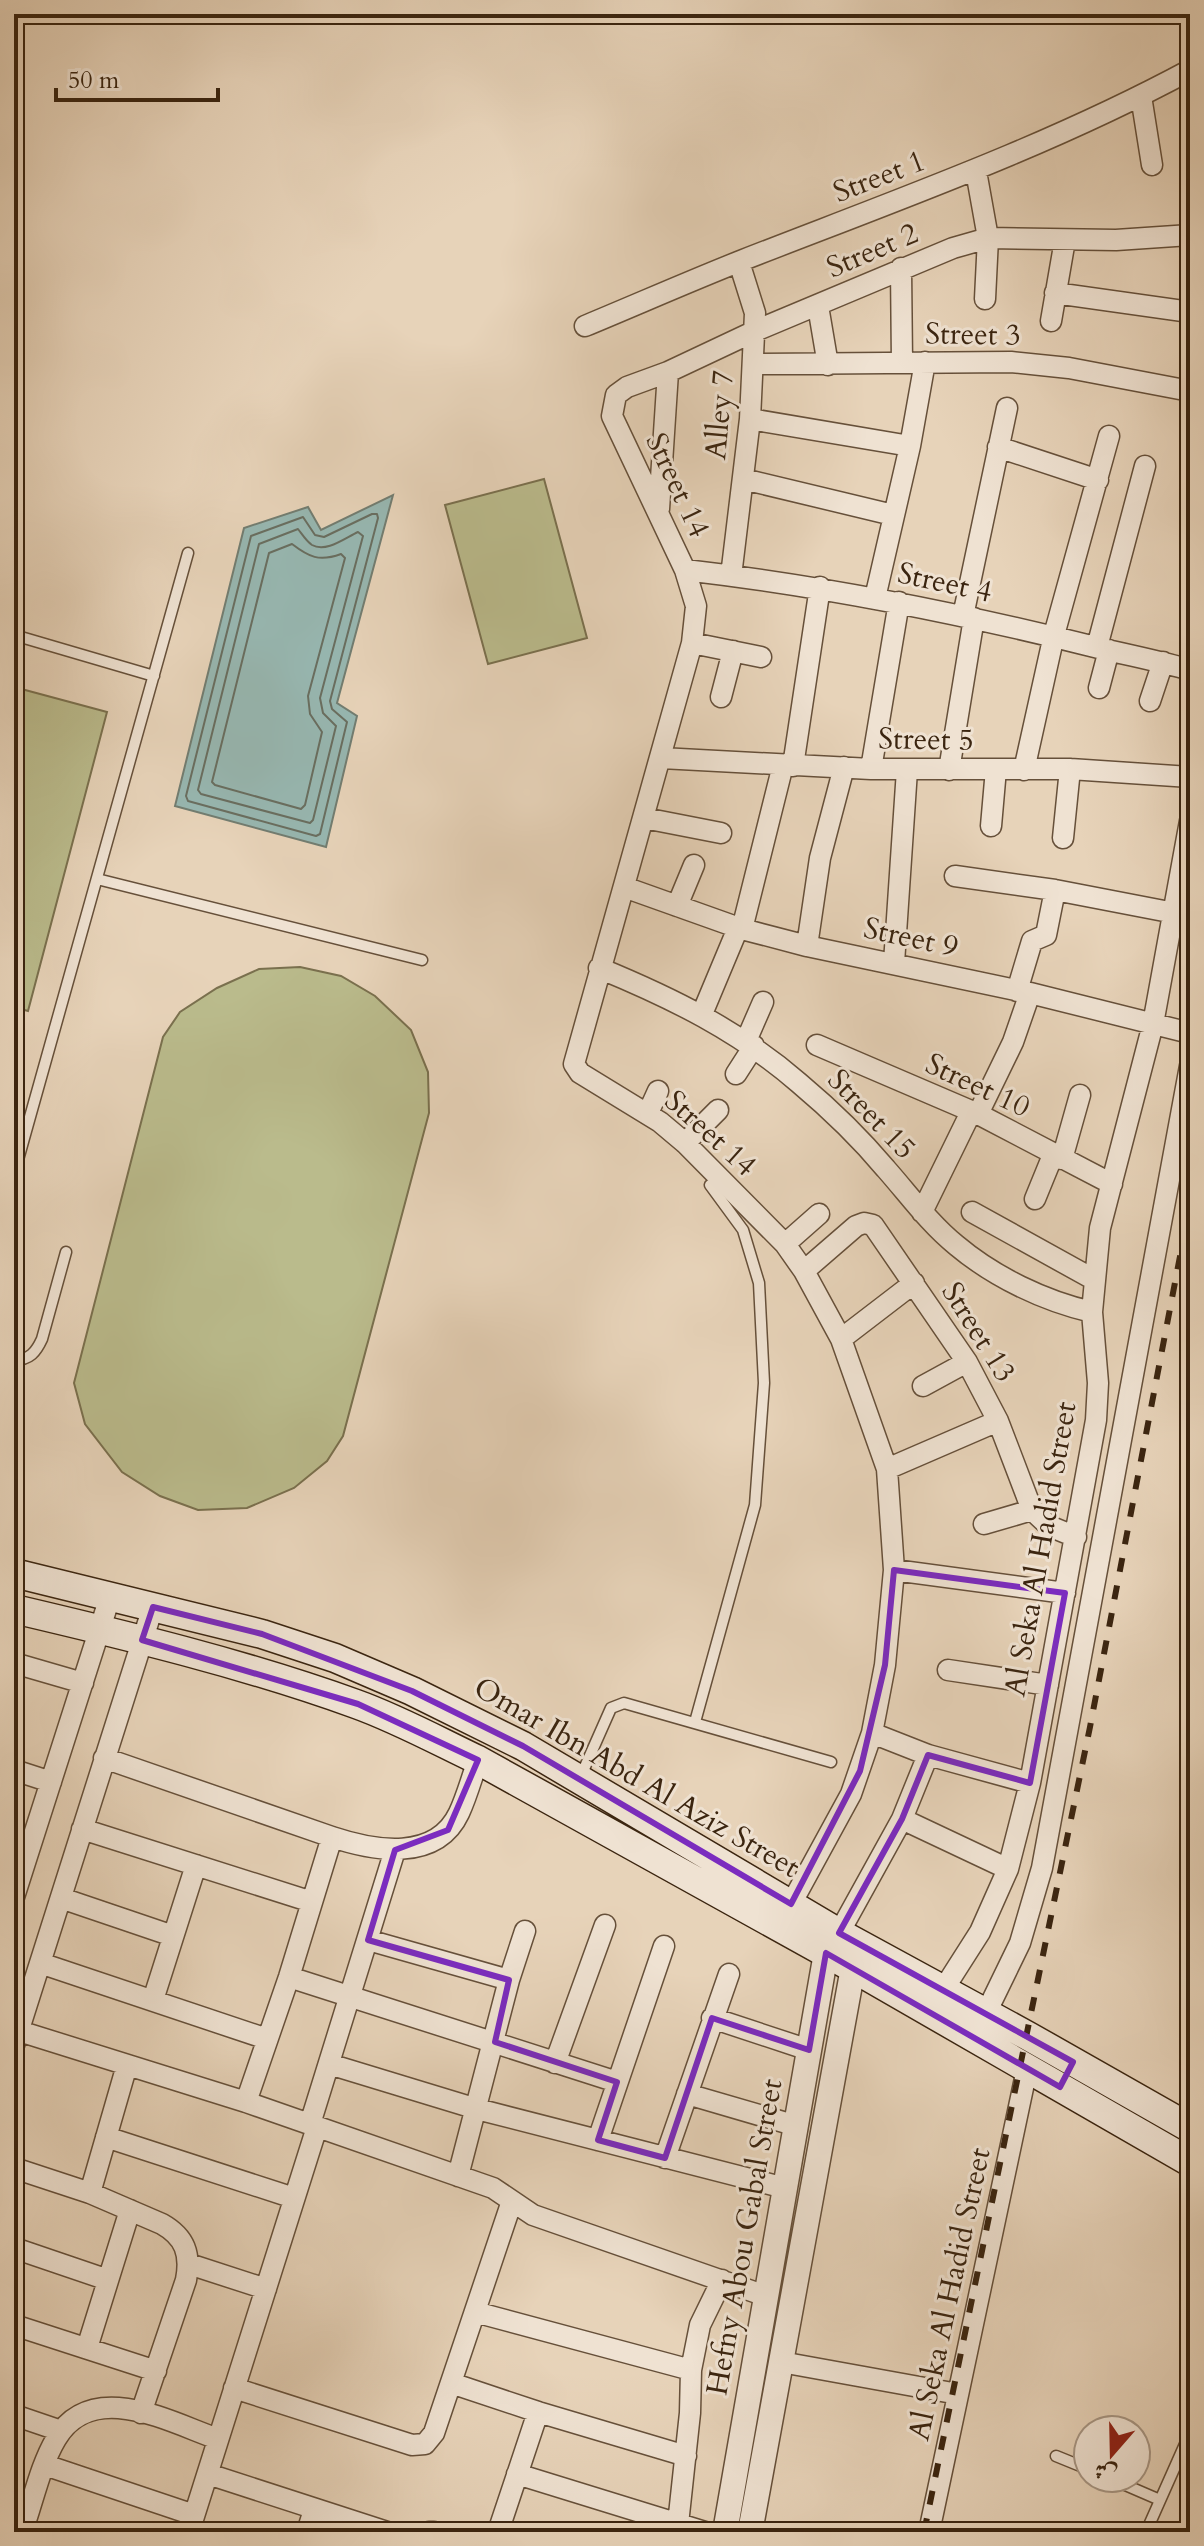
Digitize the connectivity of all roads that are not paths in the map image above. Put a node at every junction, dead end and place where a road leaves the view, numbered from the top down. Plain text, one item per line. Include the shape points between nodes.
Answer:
1 (1190, 70) edge
2 (1141, 96) junction
3 (1152, 165) dead end
4 (976, 171) junction
5 (1190, 235) edge
6 (988, 238) junction
7 (1065, 240) junction
8 (739, 262) junction
9 (901, 268) junction
10 (1055, 293) junction
11 (985, 299) dead end
12 (818, 306) junction
13 (1190, 312) edge
14 (1051, 321) dead end
15 (585, 326) dead end
16 (755, 331) junction
17 (925, 362) junction
18 (902, 363) junction
19 (753, 364) junction
20 (828, 365) junction
21 (668, 372) junction
22 (1190, 391) edge
23 (1007, 408) dead end
24 (612, 416) joint
25 (750, 419) junction
26 (1109, 436) dead end
27 (910, 446) junction
28 (998, 447) junction
29 (1145, 466) dead end
30 (743, 479) junction
31 (1098, 480) junction
32 (659, 513) junction
33 (893, 515) junction
34 (188, 553) dead end
35 (685, 570) junction
36 (731, 576) junction
37 (820, 587) junction
38 (875, 598) junction
39 (899, 602) junction
40 (968, 617) junction
41 (14, 635) edge
42 (1054, 635) junction
43 (692, 643) junction
44 (1103, 648) junction
45 (733, 651) junction
46 (761, 657) dead end
47 (1163, 662) junction
48 (1190, 670) edge
49 (154, 676) junction
50 (1099, 688) dead end
51 (721, 697) dead end
52 (1150, 701) dead end
53 (661, 758) junction
54 (788, 766) junction
55 (844, 767) junction
56 (871, 769) junction
57 (996, 769) junction
58 (1070, 769) junction
59 (907, 770) junction
60 (949, 770) junction
61 (1024, 770) junction
62 (1190, 777) edge
63 (644, 818) junction
64 (1190, 821) edge
65 (991, 826) dead end
66 (721, 833) dead end
67 (1063, 838) dead end
68 (694, 865) dead end
69 (955, 876) dead end
70 (97, 879) junction
71 (624, 887) junction
72 (1055, 890) junction
73 (677, 906) junction
74 (1182, 914) edge
75 (740, 928) junction
76 (807, 946) junction
77 (422, 960) dead end
78 (894, 963) junction
79 (599, 968) junction
80 (1024, 992) junction
81 (763, 1002) dead end
82 (702, 1014) junction
83 (1153, 1024) junction
84 (1190, 1033) edge
85 (750, 1043) junction
86 (817, 1045) dead end
87 (1190, 1066) edge
88 (736, 1074) dead end
89 (658, 1091) dead end
90 (1080, 1095) dead end
91 (718, 1110) dead end
92 (648, 1113) junction
93 (974, 1113) junction
94 (685, 1143) junction
95 (1058, 1157) junction
96 (14, 1174) edge
97 (1112, 1184) junction
98 (710, 1185) dead end
99 (1035, 1199) dead end
100 (922, 1212) junction
101 (972, 1212) dead end
102 (819, 1214) dead end
103 (785, 1244) junction
104 (66, 1252) dead end
105 (804, 1271) junction
106 (1093, 1279) junction
107 (914, 1283) junction
108 (1092, 1312) junction
109 (841, 1339) junction
110 (14, 1360) edge
111 (967, 1362) junction
112 (923, 1386) dead end
113 (998, 1421) junction
114 (887, 1469) junction
115 (1032, 1510) junction
116 (984, 1524) dead end
117 (1076, 1537) junction
118 (894, 1570) junction
119 (14, 1573) edge
120 (1065, 1593) junction
121 (110, 1597) junction
122 (153, 1607) junction
123 (14, 1609) edge
124 (100, 1629) junction
125 (142, 1640) junction
126 (14, 1663) edge
127 (948, 1670) dead end
128 (83, 1683) junction
129 (1048, 1685) junction
130 (695, 1722) junction
131 (872, 1733) junction
132 (928, 1755) junction
133 (104, 1758) junction
134 (478, 1760) junction
135 (831, 1762) dead end
136 (14, 1770) edge
137 (580, 1779) junction
138 (51, 1782) junction
139 (1030, 1783) junction
140 (902, 1819) junction
141 (82, 1829) junction
142 (332, 1837) junction
143 (21, 1849) edge
144 (395, 1850) junction
145 (196, 1865) junction
146 (1008, 1869) junction
147 (14, 1897) edge
148 (61, 1898) junction
149 (312, 1902) junction
150 (791, 1904) junction
151 (605, 1925) dead end
152 (525, 1931) dead end
153 (173, 1936) junction
154 (368, 1940) junction
155 (832, 1943) junction
156 (664, 1946) dead end
157 (40, 1963) junction
158 (853, 1968) junction
159 (729, 1974) dead end
160 (289, 1977) junction
161 (509, 1980) junction
162 (943, 1990) junction
163 (349, 1999) junction
164 (153, 2000) junction
165 (986, 2013) junction
166 (712, 2018) junction
167 (16, 2038) edge
168 (267, 2039) junction
169 (495, 2042) junction
170 (809, 2050) junction
171 (1073, 2062) junction
172 (555, 2063) junction
173 (329, 2064) junction
174 (127, 2065) junction
175 (1027, 2069) junction
176 (617, 2082) junction
177 (1060, 2087) junction
178 (687, 2094) junction
179 (246, 2102) junction
180 (477, 2109) junction
181 (313, 2125) junction
182 (797, 2126) junction
183 (1190, 2128) edge
184 (106, 2137) junction
185 (598, 2140) junction
186 (665, 2158) junction
187 (1190, 2162) edge
188 (14, 2168) edge
189 (458, 2176) junction
190 (785, 2188) junction
191 (90, 2193) junction
192 (294, 2198) junction
193 (512, 2201) junction
194 (130, 2210) junction
195 (14, 2248) edge
196 (189, 2264) junction
197 (108, 2280) junction
198 (722, 2280) junction
199 (266, 2289) junction
200 (766, 2296) junction
201 (475, 2312) junction
202 (14, 2325) edge
203 (87, 2348) junction
204 (781, 2362) junction
205 (691, 2370) junction
206 (156, 2371) junction
207 (451, 2383) junction
208 (234, 2388) junction
209 (958, 2394) junction
210 (538, 2412) junction
211 (141, 2413) junction
212 (14, 2415) edge
213 (61, 2431) junction
214 (1190, 2433) edge
215 (218, 2439) junction
216 (686, 2456) junction
217 (1056, 2456) dead end
218 (1072, 2462) edge
219 (45, 2465) junction
220 (208, 2474) junction
221 (517, 2474) junction
222 (1146, 2494) edge
223 (1160, 2500) junction
224 (314, 2510) junction
225 (192, 2524) edge
226 (678, 2524) junction
227 (934, 2530) edge
228 (23, 2532) edge
229 (307, 2532) edge
230 (387, 2532) edge
231 (498, 2532) edge
232 (705, 2532) edge
233 (725, 2532) edge
234 (750, 2532) edge
235 (1146, 2532) edge

1 - 2 street, Street 1
2 - 3 street
2 - 4 street, Street 1
4 - 6 street
4 - 8 street, Street 1
5 - 7 street, Street 2
6 - 7 street, Street 2
6 - 9 street, Street 2
6 - 11 street
7 - 10 street
8 - 15 street, Street 1
8 - 16 street, Alley 7 via 755,313
9 - 12 street, Street 2
9 - 18 street
10 - 13 street
10 - 14 street
12 - 16 street, Street 2
12 - 20 street
16 - 19 street, Alley 7
16 - 21 street, Street 2
17 - 18 street, Street 3
17 - 22 street, Street 3 via 1069,368
17 - 27 street
18 - 20 street, Street 3
19 - 20 street, Street 3
19 - 25 street, Alley 7
21 - 24 street, Street 2 via 616,395
21 - 32 street
23 - 28 street
24 - 32 street, Street 14
25 - 27 street
25 - 30 street, Alley 7
26 - 31 street
27 - 33 street
28 - 31 street
28 - 40 street
29 - 44 street
30 - 33 street
30 - 36 street, Alley 7
31 - 42 street
32 - 35 street, Street 14
33 - 38 street
34 - 49 lane
35 - 36 street, Street 4
35 - 43 street, Street 14 via 696,606
36 - 37 street, Street 4
37 - 38 street, Street 4
37 - 54 street
38 - 39 street, Street 4
39 - 40 street, Street 4
39 - 56 street
40 - 42 street, Street 4
40 - 60 street
41 - 49 lane
42 - 44 street, Street 4
42 - 61 street
43 - 45 street
43 - 53 street, Street 14
44 - 47 street, Street 4
44 - 50 street
45 - 46 street
45 - 51 street
47 - 48 street, Street 4
47 - 52 street
49 - 70 lane
53 - 54 street, Street 5
53 - 63 street, Street 14
54 - 55 street, Street 5
54 - 75 street
55 - 56 street, Street 5
55 - 76 street via 820,858
56 - 59 street, Street 5
57 - 60 street, Street 5
57 - 61 street, Street 5
57 - 65 street
58 - 61 street, Street 5
58 - 62 street, Street 5
58 - 67 street
59 - 60 street, Street 5
59 - 78 street
63 - 66 street
63 - 71 street, Street 14
64 - 74 street, Al Seka Al Hadid Street
68 - 73 street
69 - 72 street
70 - 77 lane
70 - 96 lane
71 - 73 street, Street 9
71 - 79 street, Street 14
72 - 74 street
72 - 80 street via 1046,935 1032,941
73 - 75 street, Street 9
74 - 83 street, Al Seka Al Hadid Street
75 - 76 street, Street 9
75 - 82 street
76 - 78 street, Street 9
78 - 80 street, Street 9
79 - 82 street, Street 15
79 - 92 street, Street 14 via 574,1064 580,1073
80 - 83 street, Street 9
80 - 93 street via 1013,1042
81 - 85 street
82 - 85 street, Street 15
83 - 84 street, Street 9
83 - 97 street, Al Seka Al Hadid Street
85 - 88 street
85 - 100 street, Street 15 via 843,1124
86 - 93 street, Street 10
87 - 165 street, Al Seka Al Hadid Street via 1042,1868 1020,1943
89 - 92 street
90 - 95 street
91 - 94 street
92 - 94 street, Street 14
93 - 95 street, Street 10
93 - 100 street
94 - 103 street, Street 14
95 - 97 street, Street 10
95 - 99 street
97 - 106 street, Al Seka Al Hadid Street
98 - 130 lane via 743,1230 759,1283 764,1383 755,1505
100 - 108 street, Street 15 via 956,1246 992,1269 1033,1293
101 - 106 street
102 - 103 street
103 - 105 street, Street 14
104 - 110 lane via 42,1339 35,1352
105 - 107 street, Street 13 via 864,1223 879,1232
105 - 109 street, Street 14
106 - 108 street, Al Seka Al Hadid Street
107 - 109 street
107 - 111 street, Street 13
108 - 117 street, Al Seka Al Hadid Street via 1096,1420
109 - 114 street, Street 14
111 - 112 street
111 - 113 street, Street 13
113 - 114 street
113 - 115 street, Street 13
114 - 118 street, Street 14
115 - 116 street
115 - 117 street via 1049,1526
117 - 120 street, Al Seka Al Hadid Street
118 - 120 street
118 - 131 street, Street 14
119 - 121 main road, Omar Ibn Abd Al Aziz Street
120 - 129 street, Al Seka Al Hadid Street
121 - 122 main road, Omar Ibn Abd Al Aziz Street
121 - 124 street
122 - 125 street
122 - 137 main road, Omar Ibn Abd Al Aziz Street via 335,1658 468,1718
123 - 124 main road, Omar Ibn Abd Al Aziz Street
124 - 125 main road, Omar Ibn Abd Al Aziz Street
124 - 128 street
125 - 133 street
125 - 134 main road, Omar Ibn Abd Al Aziz Street via 358,1704
126 - 128 street
127 - 129 street
128 - 138 street
129 - 139 street, Al Seka Al Hadid Street
130 - 135 lane
130 - 137 lane via 632,1703 617,1705 611,1708
131 - 132 street
131 - 150 street, Street 14 via 851,1794
132 - 139 street
132 - 140 street
133 - 141 street
133 - 142 street
134 - 144 street via 448,1830 431,1842
134 - 155 main road, Omar Ibn Abd Al Aziz Street
136 - 138 street
137 - 150 main road, Omar Ibn Abd Al Aziz Street
138 - 143 street
139 - 146 street, Al Seka Al Hadid Street
140 - 146 street
140 - 155 street
141 - 145 street
141 - 148 street
142 - 144 street
142 - 149 street
143 - 147 street
144 - 154 street
145 - 149 street
145 - 153 street
146 - 162 street, Al Seka Al Hadid Street via 980,1932
148 - 153 street
148 - 157 street
149 - 160 street
150 - 155 main road, Omar Ibn Abd Al Aziz Street
151 - 172 street
152 - 161 street
153 - 164 street
154 - 161 street
154 - 163 street
155 - 158 main road, Omar Ibn Abd Al Aziz Street
155 - 162 main road, Omar Ibn Abd Al Aziz Street
155 - 170 street, Hefny Abou Gabal Street
156 - 176 street
157 - 164 street
157 - 167 street
158 - 175 main road, Omar Ibn Abd Al Aziz Street
158 - 204 street, Hefny Abou Gabal Street
159 - 166 street
160 - 163 street
160 - 168 street
161 - 169 street
162 - 165 main road, Omar Ibn Abd Al Aziz Street
163 - 169 street
163 - 173 street
164 - 168 street
165 - 171 main road, Omar Ibn Abd Al Aziz Street
166 - 170 street
166 - 178 street
167 - 174 street
168 - 179 street
169 - 172 street
169 - 180 street
170 - 182 street, Hefny Abou Gabal Street
171 - 177 main road
171 - 183 main road, Omar Ibn Abd Al Aziz Street
172 - 176 street
173 - 180 street
173 - 181 street
174 - 179 street
174 - 184 street
175 - 177 main road, Omar Ibn Abd Al Aziz Street
175 - 209 street, Al Seka Al Hadid Street
176 - 185 street
177 - 187 main road, Omar Ibn Abd Al Aziz Street
178 - 182 street
178 - 186 street
179 - 181 street
180 - 185 street
180 - 189 street
181 - 189 street
181 - 192 street
182 - 190 street, Hefny Abou Gabal Street
184 - 191 street
184 - 192 street
185 - 186 street
186 - 190 street
188 - 191 street
189 - 193 street
190 - 200 street, Hefny Abou Gabal Street
191 - 194 street
192 - 199 street
193 - 198 street via 533,2215
193 - 201 street
194 - 196 street via 173,2230 188,2250
194 - 197 street
195 - 197 street
196 - 199 street
196 - 206 street
197 - 203 street
198 - 200 street
198 - 205 street via 700,2325
199 - 208 street
200 - 233 street, Hefny Abou Gabal Street
201 - 205 street
201 - 207 street
202 - 203 street
203 - 206 street
204 - 209 street
204 - 234 street, Hefny Abou Gabal Street
205 - 216 street
206 - 211 street
207 - 208 street via 430,2439 419,2446
207 - 210 street
208 - 215 street
209 - 227 street, Al Seka Al Hadid Street
210 - 216 street
210 - 221 street
211 - 213 street via 96,2408
211 - 215 street
212 - 213 street
213 - 219 street
214 - 223 lane
215 - 220 street
216 - 226 street
217 - 218 lane
219 - 225 street
219 - 228 street
220 - 224 street
220 - 225 street
221 - 226 street
221 - 231 street
222 - 223 lane
223 - 235 lane
224 - 229 street
224 - 230 street
226 - 232 street

